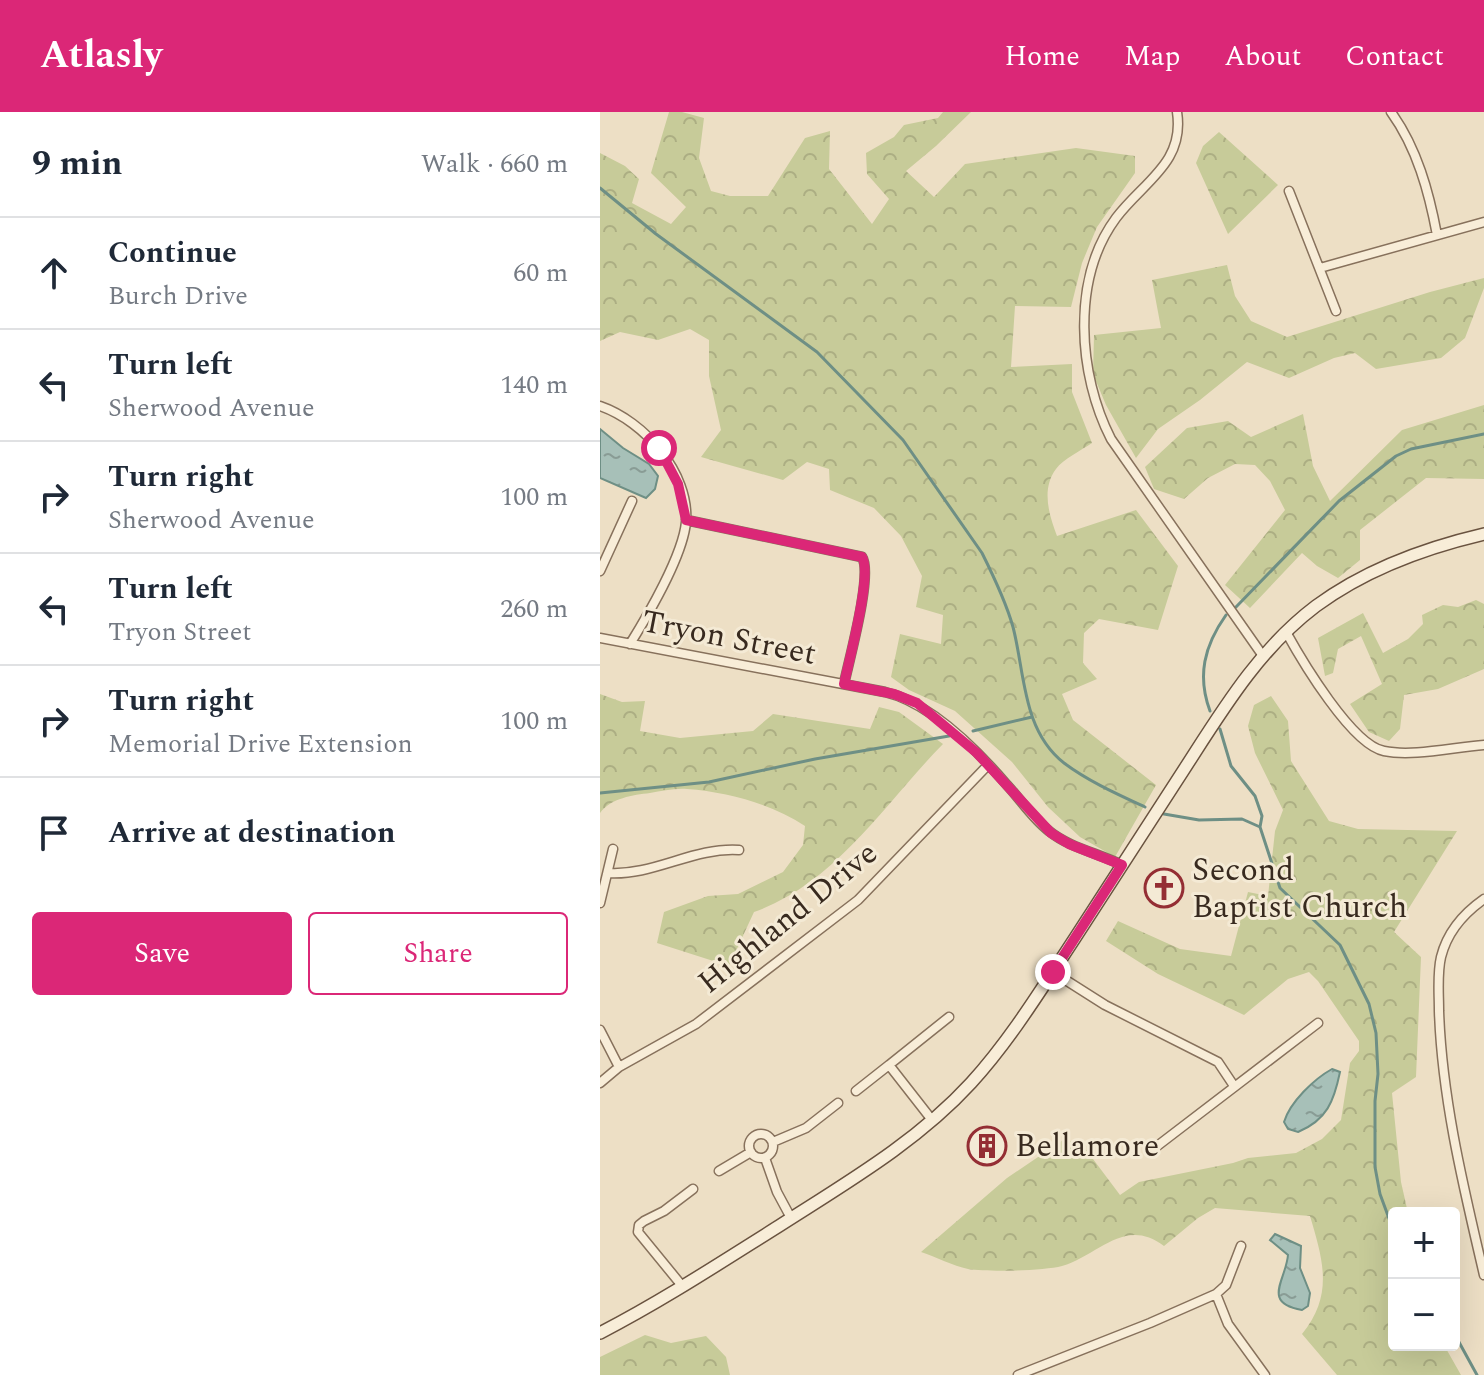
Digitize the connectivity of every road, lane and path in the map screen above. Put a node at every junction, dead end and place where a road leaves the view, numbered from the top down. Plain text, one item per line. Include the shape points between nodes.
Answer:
1 (1177, 112) edge
2 (1391, 112) edge
3 (1289, 191) dead end
4 (1484, 222) edge
5 (1437, 235) junction
6 (1320, 268) junction
7 (1336, 311) dead end
8 (600, 406) edge
9 (632, 501) dead end
10 (686, 520) junction
11 (1484, 534) edge
12 (604, 552) edge
13 (600, 571) edge
14 (1286, 632) junction
15 (600, 638) edge
16 (630, 644) junction
17 (1263, 656) junction
18 (844, 684) junction
19 (1484, 745) edge
20 (988, 765) junction
21 (613, 849) dead end
22 (739, 850) dead end
23 (1122, 865) junction
24 (608, 873) junction
25 (1484, 899) edge
26 (600, 903) edge
27 (1053, 972) junction
28 (949, 1017) dead end
29 (1318, 1023) dead end
30 (600, 1030) edge
31 (889, 1065) junction
32 (619, 1067) junction
33 (600, 1083) edge
34 (1234, 1086) junction
35 (856, 1091) dead end
36 (838, 1103) dead end
37 (932, 1120) junction
38 (773, 1142) junction
39 (1152, 1150) dead end
40 (751, 1152) junction
41 (765, 1158) junction
42 (719, 1171) dead end
43 (693, 1189) dead end
44 (791, 1218) junction
45 (1241, 1246) dead end
46 (1484, 1275) edge
47 (683, 1287) junction
48 (1216, 1294) junction
49 (600, 1333) edge
50 (1018, 1375) edge
51 (1265, 1375) edge

1 - 17 street via 1178,137 1170,158 1116,219 1097,255 1086,312 1087,365 1096,406 1111,439
2 - 5 street via 1417,161
3 - 6 street
4 - 5 street
5 - 6 street
6 - 7 street
8 - 10 street via 636,425 659,448 678,484
9 - 12 street
10 - 16 street via 676,556
10 - 18 street via 862,557 864,589
11 - 14 street via 1383,567 1332,595
12 - 13 street
14 - 17 street
14 - 19 street via 1329,700 1368,745 1392,752
15 - 16 street, Tryon Street
16 - 18 street, Tryon Street
17 - 23 street
18 - 20 street, Tryon Street via 917,703
20 - 23 street, Tryon Street via 1051,833
20 - 32 street, Highland Drive via 858,900 696,1024
21 - 24 street
22 - 24 street via 705,852 641,872
23 - 27 street
24 - 26 street
25 - 46 street via 1448,940 1438,981 1447,1093
27 - 34 street via 1105,1005 1218,1062
27 - 37 street via 993,1057
28 - 31 street
29 - 34 street
30 - 32 street
31 - 35 street
31 - 37 street
32 - 33 street, Highland Drive
34 - 39 street
36 - 38 street via 806,1128
37 - 44 street
38 - 40 street via 755,1135
38 - 41 street
40 - 41 street
40 - 42 street
41 - 44 street
43 - 47 street via 644,1221 638,1232
44 - 47 street
45 - 48 street via 1226,1285
47 - 49 street
48 - 50 street
48 - 51 street via 1228,1324

